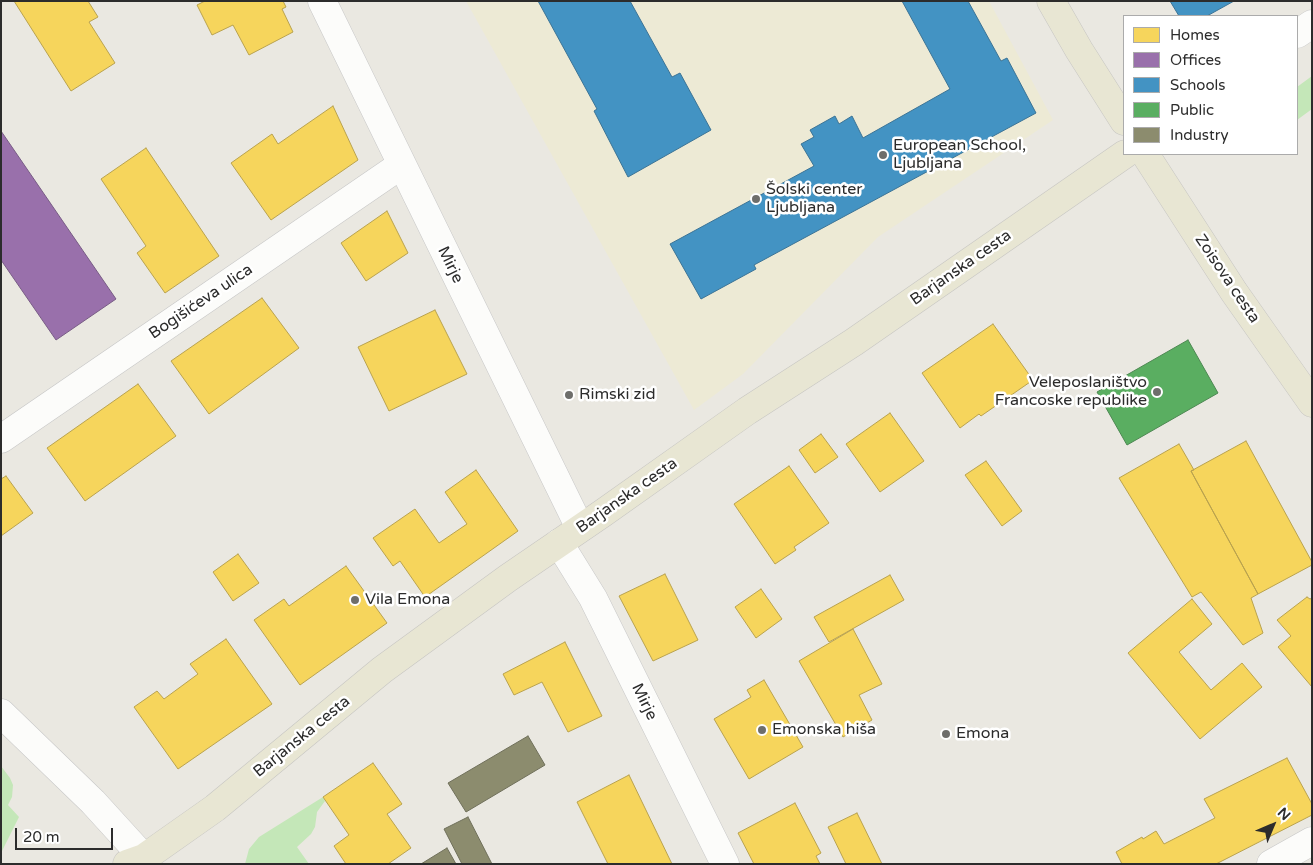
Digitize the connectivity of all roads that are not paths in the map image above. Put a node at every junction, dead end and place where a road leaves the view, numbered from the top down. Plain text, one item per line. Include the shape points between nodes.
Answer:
1 (322, 1) edge
2 (1050, 1) edge
3 (1312, 24) edge
4 (1298, 33) edge
5 (1123, 119) edge
6 (1124, 155) edge
7 (1147, 155) edge
8 (401, 166) junction
9 (1312, 403) edge
10 (1, 439) edge
11 (569, 535) junction
12 (1, 713) edge
13 (1312, 841) edge
14 (140, 862) edge
15 (725, 864) edge
16 (1271, 864) edge

1 - 8 street, Mirje
2 - 5 main road
3 - 4 street
6 - 11 main road, Barjanska cesta
7 - 9 main road, Zoisova cesta via 1234,292
8 - 10 street, Bogišićeva ulica
8 - 11 street, Mirje
11 - 14 main road, Barjanska cesta via 382,670 214,808
11 - 15 street, Mirje via 593,598
12 - 14 street via 93,802
13 - 16 street

